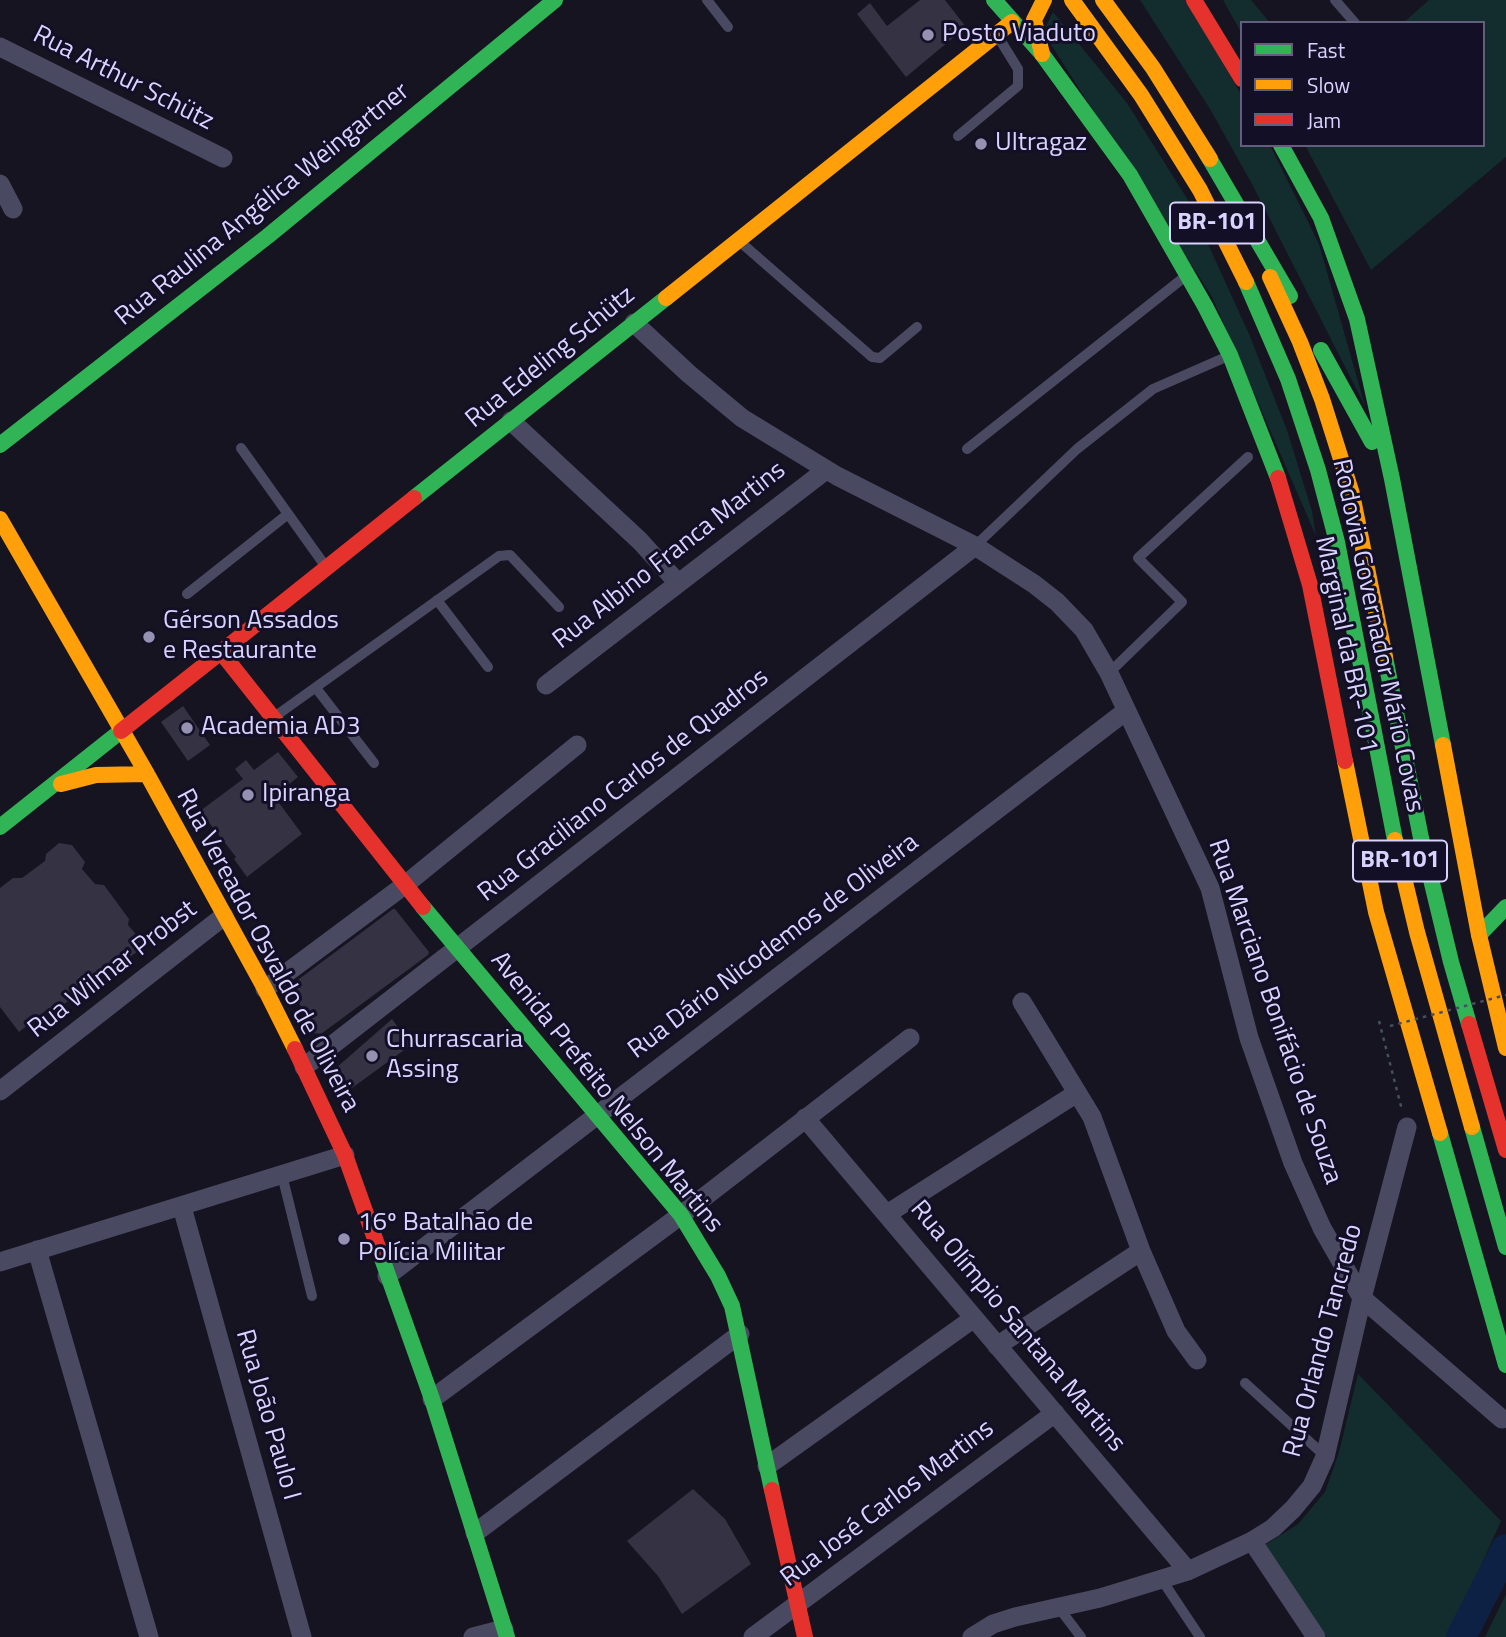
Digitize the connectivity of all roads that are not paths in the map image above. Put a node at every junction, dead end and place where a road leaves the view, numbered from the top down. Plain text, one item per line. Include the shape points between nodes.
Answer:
1 (555, 0) edge
2 (707, 0) edge
3 (994, 0) edge
4 (1044, 0) edge
5 (1072, 0) edge
6 (1102, 0) edge
7 (1194, 0) edge
8 (1335, 0) edge
9 (1353, 21) edge
10 (1012, 22) junction
11 (728, 27) dead end
12 (997, 34) junction
13 (0, 47) edge
14 (1042, 54) junction
15 (1240, 76) edge
16 (958, 136) dead end
17 (1282, 147) edge
18 (1205, 151) junction
19 (223, 158) dead end
20 (0, 184) edge
21 (13, 209) dead end
22 (738, 240) junction
23 (1188, 274) junction
24 (634, 323) junction
25 (917, 327) dead end
26 (1230, 355) junction
27 (511, 421) junction
28 (0, 446) edge
29 (240, 448) dead end
30 (967, 449) dead end
31 (1248, 457) dead end
32 (825, 470) junction
33 (1318, 470) junction
34 (1391, 479) junction
35 (288, 514) junction
36 (0, 519) edge
37 (975, 546) junction
38 (1322, 550) dead end
39 (326, 568) junction
40 (1324, 577) dead end
41 (678, 583) junction
42 (187, 594) dead end
43 (437, 600) junction
44 (559, 607) dead end
45 (221, 652) junction
46 (488, 667) dead end
47 (1110, 673) junction
48 (1330, 679) junction
49 (546, 685) dead end
50 (316, 688) junction
51 (1126, 711) junction
52 (274, 717) junction
53 (121, 731) junction
54 (577, 745) dead end
55 (374, 763) dead end
56 (147, 774) junction
57 (49, 788) junction
58 (0, 827) edge
59 (406, 884) junction
60 (1506, 907) edge
61 (224, 916) junction
62 (1479, 935) junction
63 (457, 950) junction
64 (264, 989) junction
65 (1022, 1002) dead end
66 (911, 1038) dead end
67 (1506, 1048) edge
68 (304, 1067) junction
69 (0, 1091) edge
70 (1077, 1093) junction
71 (598, 1116) junction
72 (805, 1118) junction
73 (1407, 1127) dead end
74 (1506, 1150) edge
75 (345, 1155) junction
76 (282, 1175) junction
77 (182, 1206) junction
78 (887, 1214) junction
79 (681, 1215) junction
80 (1506, 1247) edge
81 (37, 1251) junction
82 (1141, 1251) junction
83 (0, 1262) edge
84 (387, 1276) junction
85 (312, 1296) dead end
86 (1362, 1298) junction
87 (974, 1318) junction
88 (740, 1334) junction
89 (998, 1346) junction
90 (1197, 1360) dead end
91 (1506, 1365) edge
92 (1244, 1383) dead end
93 (432, 1399) junction
94 (1055, 1413) junction
95 (1502, 1419) dead end
96 (1325, 1457) junction
97 (766, 1466) junction
98 (475, 1533) junction
99 (1252, 1541) junction
100 (1188, 1571) junction
101 (1162, 1580) junction
102 (797, 1604) junction
103 (1059, 1608) junction
104 (506, 1633) edge
105 (149, 1637) edge
106 (302, 1637) edge
107 (473, 1637) edge
108 (753, 1637) edge
109 (805, 1637) edge
110 (972, 1637) edge
111 (1081, 1637) edge
112 (1200, 1637) edge
113 (1316, 1637) edge

1 - 28 main road, Rua Raulina Angélica Weingartner via 268,236
2 - 11 lane
3 - 10 main road, Marginal da BR-101
4 - 14 main road via 1034,20
5 - 33 main road, Rodovia Governador Mário Covas / BR-101 via 1141,95 1200,190 1261,314
6 - 18 main road, Rodovia Governador Mário Covas / BR-101 via 1153,68
7 - 15 main road
8 - 9 lane
10 - 12 main road, Rua Edeling Schütz
10 - 14 main road, Marginal da BR-101
12 - 16 lane via 1018,69 1018,86
12 - 22 main road, Rua Edeling Schütz
13 - 19 street, Rua Arthur Schütz
14 - 23 main road, Marginal da BR-101 via 1130,175
17 - 34 main road via 1321,218 1343,276 1363,344
18 - 34 main road
18 - 74 main road, Rodovia Governador Mário Covas / BR-101 via 1300,342 1342,460 1434,894
20 - 21 street
22 - 24 main road, Rua Edeling Schütz
22 - 25 lane via 872,357 880,358
23 - 26 main road, Marginal da BR-101
23 - 30 lane
24 - 27 main road, Rua Edeling Schütz
24 - 32 street, Rua Marciano Bonifácio de Souza via 742,418
26 - 37 lane via 1153,389 1077,449
26 - 48 main road, Marginal da BR-101 via 1292,519
27 - 39 main road, Rua Edeling Schütz
27 - 41 street via 640,541
29 - 35 lane
31 - 47 lane via 1138,558 1182,602
32 - 37 street, Rua Marciano Bonifácio de Souza
32 - 41 street, Rua Albino Franca Martins
33 - 38 main road
33 - 80 main road, Rodovia Governador Mário Covas / BR-101 via 1404,880
34 - 62 main road
35 - 39 lane
35 - 42 lane
36 - 53 main road, Rua Vereador Osvaldo de Oliveira
37 - 47 street, Rua Marciano Bonifácio de Souza via 1057,602 1084,630
37 - 63 street, Rua Graciliano Carlos de Quadros
39 - 45 main road, Rua Edeling Schütz
40 - 48 main road
41 - 49 street, Rua Albino Franca Martins
43 - 44 lane via 499,556 510,555
43 - 46 lane
43 - 50 lane
45 - 52 main road, Avenida Prefeito Nelson Martins
45 - 53 main road, Rua Edeling Schütz
47 - 51 street, Rua Marciano Bonifácio de Souza
48 - 91 main road, Marginal da BR-101 via 1376,912
50 - 52 lane
50 - 55 lane
51 - 71 street, Rua Dário Nicodemos de Oliveira
51 - 86 street, Rua Marciano Bonifácio de Souza via 1210,888 1249,1038 1293,1163 1322,1228
52 - 59 main road, Avenida Prefeito Nelson Martins
53 - 56 main road, Rua Vereador Osvaldo de Oliveira
53 - 57 main road, Rua Edeling Schütz
54 - 59 street
56 - 57 main road via 89,776
56 - 61 main road, Rua Vereador Osvaldo de Oliveira
57 - 58 main road, Rua Edeling Schütz
59 - 63 main road, Avenida Prefeito Nelson Martins
59 - 64 street
60 - 62 main road
61 - 64 main road, Rua Vereador Osvaldo de Oliveira
61 - 69 street, Rua Wilmar Probst
62 - 67 main road
63 - 68 street, Rua Graciliano Carlos de Quadros
63 - 71 main road, Avenida Prefeito Nelson Martins
64 - 68 main road, Rua Vereador Osvaldo de Oliveira
65 - 70 street
66 - 72 street
68 - 75 main road, Rua Vereador Osvaldo de Oliveira
70 - 78 street
70 - 82 street via 1101,1137
71 - 79 main road, Avenida Prefeito Nelson Martins
71 - 84 street, Rua Dário Nicodemos de Oliveira
72 - 78 street, Rua Olímpio Santana Martins
72 - 79 street
73 - 86 street, Rua Orlando Tancredo
75 - 76 street
75 - 84 main road, Rua Vereador Osvaldo de Oliveira
76 - 77 street
76 - 85 lane
77 - 81 street
77 - 106 street, Rua João Paulo I
78 - 87 street, Rua Olímpio Santana Martins
79 - 88 main road, Avenida Prefeito Nelson Martins via 719,1276
79 - 93 street
81 - 83 street
81 - 105 street
82 - 89 street
82 - 90 street via 1177,1331
84 - 93 main road, Rua Vereador Osvaldo de Oliveira
86 - 95 street, Rua Marciano Bonifácio de Souza
86 - 96 street, Rua Orlando Tancredo
87 - 89 street, Rua Olímpio Santana Martins
87 - 97 street
88 - 97 main road, Avenida Prefeito Nelson Martins
88 - 98 street
89 - 94 street, Rua Olímpio Santana Martins
92 - 96 lane
93 - 98 main road, Rua Vereador Osvaldo de Oliveira
94 - 100 street, Rua Olímpio Santana Martins
94 - 102 street, Rua José Carlos Martins
96 - 99 street, Rua Orlando Tancredo via 1312,1486 1293,1509
97 - 102 main road, Avenida Prefeito Nelson Martins
98 - 104 main road, Rua Vereador Osvaldo de Oliveira
99 - 100 street, Rua Orlando Tancredo
99 - 113 street
100 - 101 street, Rua Orlando Tancredo
101 - 103 street, Rua Orlando Tancredo
101 - 112 lane
102 - 108 street, Rua José Carlos Martins
102 - 109 main road, Avenida Prefeito Nelson Martins
103 - 110 street, Rua Orlando Tancredo via 993,1624
103 - 111 lane
104 - 107 street

